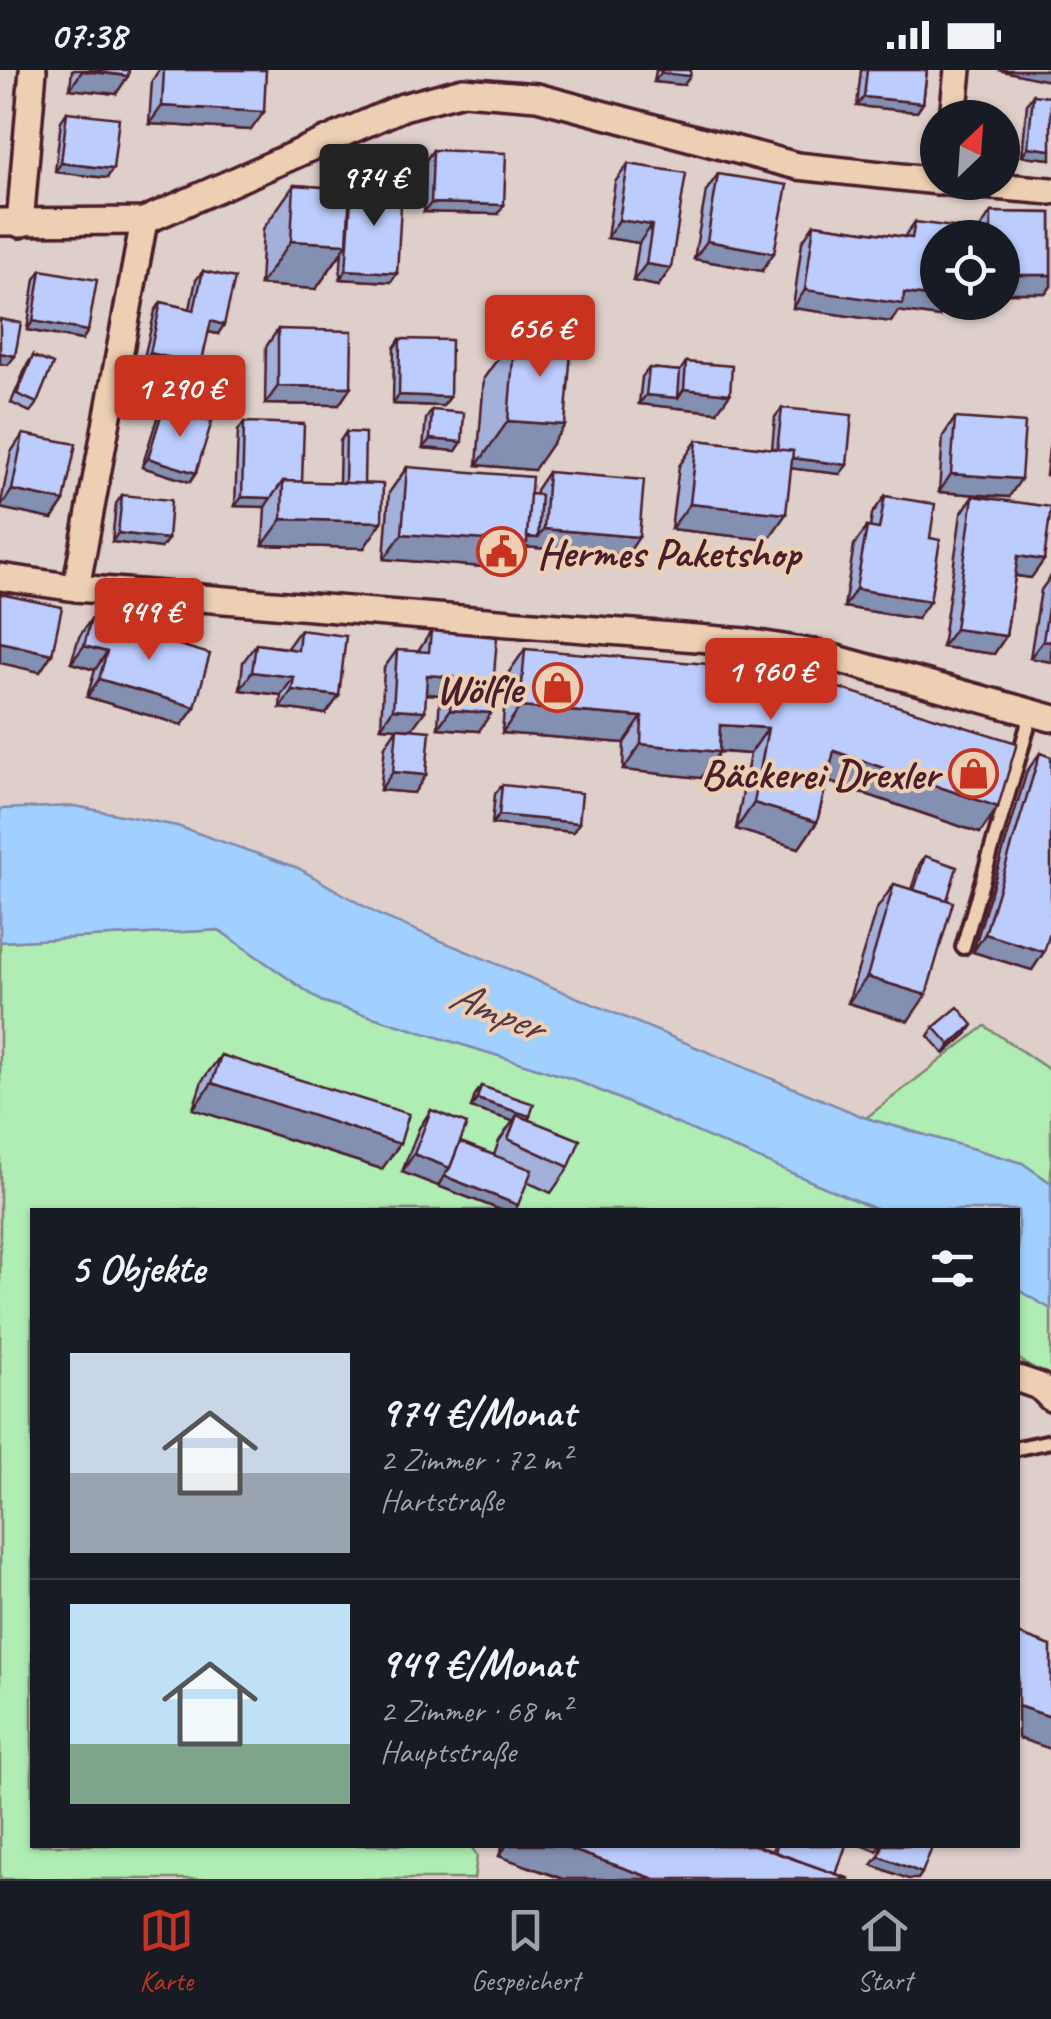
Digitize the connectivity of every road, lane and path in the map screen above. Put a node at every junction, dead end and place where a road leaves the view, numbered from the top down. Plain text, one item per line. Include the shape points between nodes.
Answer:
1 (33, 70) edge
2 (958, 70) edge
3 (464, 80) edge
4 (955, 100) edge
5 (920, 180) edge
6 (1020, 188) edge
7 (1051, 191) edge
8 (144, 221) junction
9 (10, 223) edge
10 (0, 577) edge
11 (76, 588) junction
12 (1041, 715) edge
13 (962, 947) dead end
14 (1020, 1380) edge
15 (1051, 1398) edge
16 (1051, 1442) edge
17 (1020, 1448) edge

1 - 9 street
2 - 4 street
3 - 5 street via 798,166
3 - 8 street
6 - 7 street
8 - 9 street
8 - 11 street
10 - 11 street
11 - 12 street via 746,642 815,653
12 - 13 lane
14 - 15 street
16 - 17 lane

